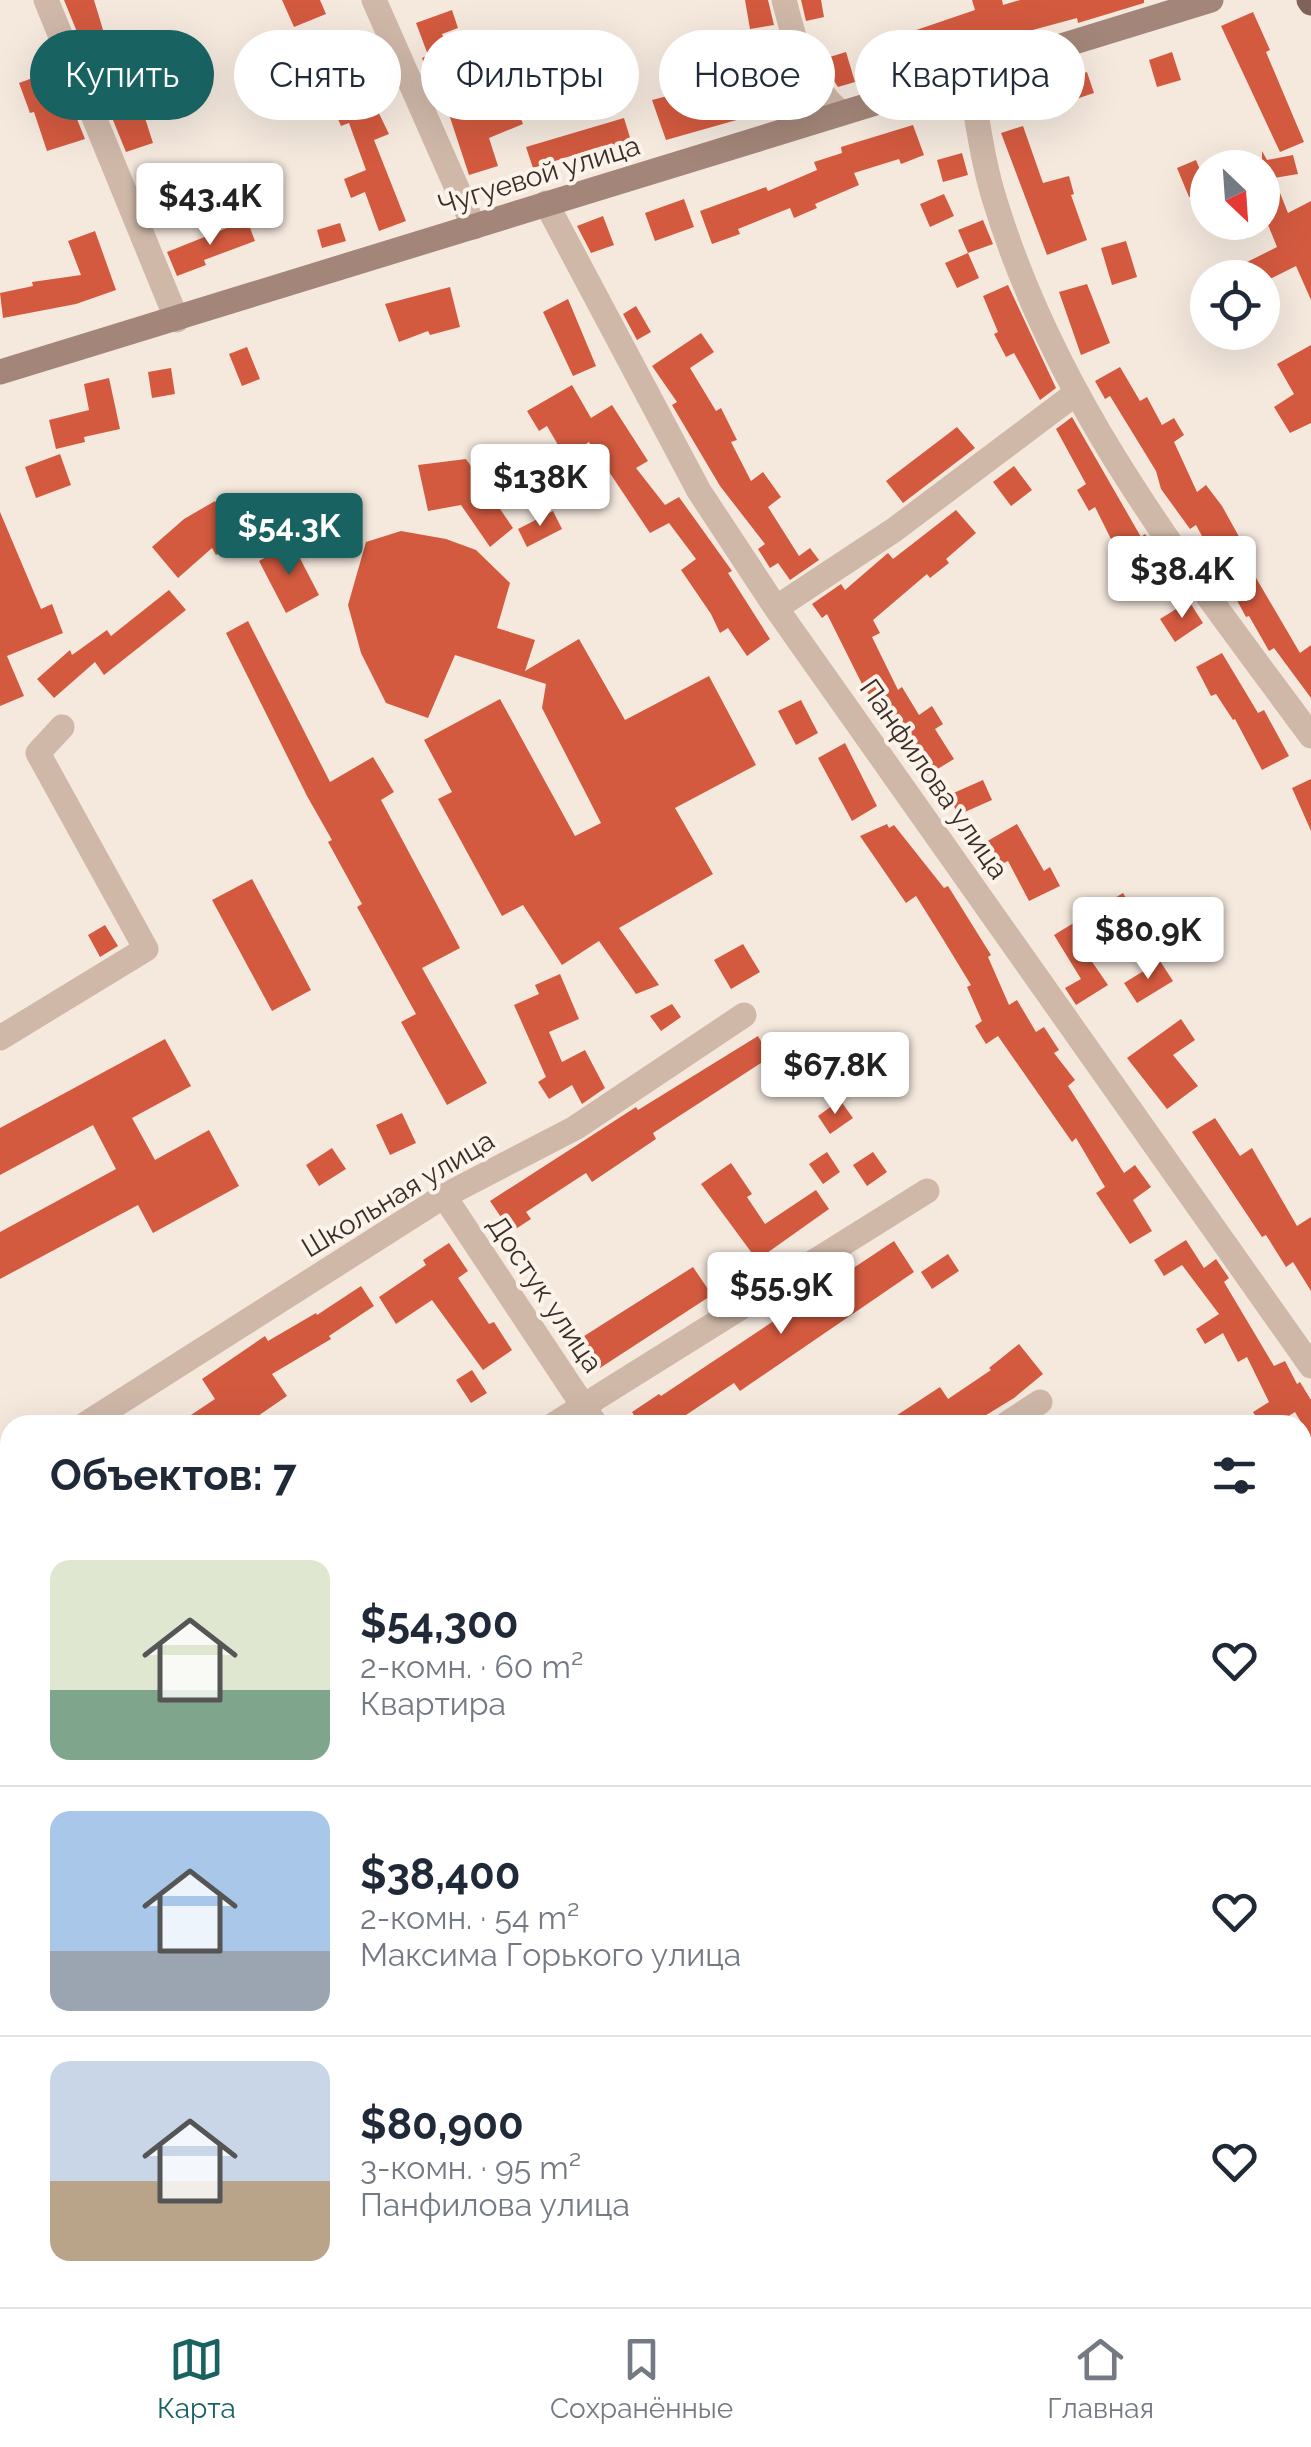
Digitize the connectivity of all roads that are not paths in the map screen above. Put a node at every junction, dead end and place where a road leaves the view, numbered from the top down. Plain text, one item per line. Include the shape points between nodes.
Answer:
1 (46, 0) edge
2 (374, 0) edge
3 (784, 0) edge
4 (1211, 0) edge
5 (1085, 39) edge
6 (855, 109) edge
7 (841, 113) junction
8 (978, 120) edge
9 (546, 203) junction
10 (474, 227) junction
11 (177, 320) junction
12 (0, 372) edge
13 (1074, 394) junction
14 (776, 608) junction
15 (62, 727) dead end
16 (1311, 736) edge
17 (744, 1015) dead end
18 (0, 1038) edge
19 (927, 1191) dead end
20 (444, 1196) junction
21 (1311, 1366) edge
22 (1040, 1402) dead end
23 (100, 1415) edge
24 (590, 1415) edge
25 (1021, 1415) edge

1 - 11 street
2 - 10 street
3 - 7 street via 806,74
4 - 5 street, Чугуевой улица
6 - 7 street, Чугуевой улица
7 - 9 street, Чугуевой улица
8 - 13 street via 994,198
9 - 10 street, Чугуевой улица
9 - 14 street, Панфилова улица via 700,491
10 - 11 street, Чугуевой улица
11 - 12 street, Чугуевой улица
13 - 14 street via 894,530
13 - 16 street via 1166,540
14 - 21 street, Панфилова улица
15 - 18 street via 38,753 146,949
17 - 20 street, Школьная улица via 575,1128
19 - 24 street
20 - 23 street, Школьная улица
20 - 24 street, Достук улица
22 - 25 street

